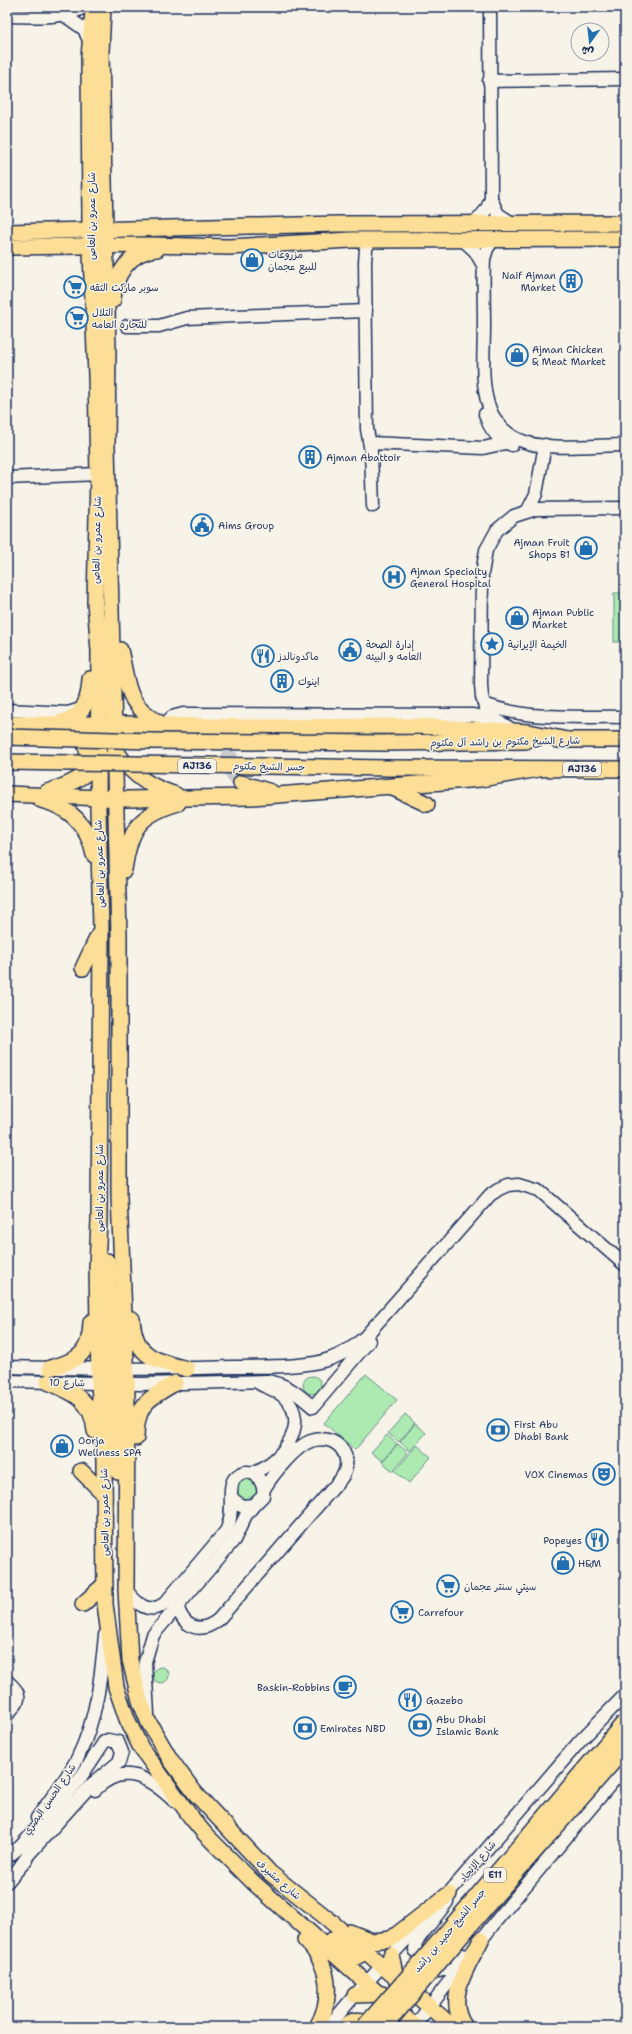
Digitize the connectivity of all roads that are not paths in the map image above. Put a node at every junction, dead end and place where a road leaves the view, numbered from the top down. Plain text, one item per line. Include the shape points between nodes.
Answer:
1 (84, 7) edge
2 (93, 7) edge
3 (103, 7) edge
4 (490, 7) edge
5 (64, 15) junction
6 (7, 16) edge
7 (90, 43) junction
8 (625, 79) edge
9 (489, 82) junction
10 (98, 199) junction
11 (491, 199) junction
12 (474, 223) junction
13 (512, 223) junction
14 (625, 223) edge
15 (153, 228) junction
16 (105, 229) junction
17 (65, 230) junction
18 (90, 230) junction
19 (7, 232) edge
20 (370, 240) junction
21 (463, 240) junction
22 (493, 240) junction
23 (625, 240) edge
24 (106, 246) junction
25 (209, 246) junction
26 (7, 247) edge
27 (90, 247) junction
28 (59, 248) junction
29 (483, 265) junction
30 (92, 280) junction
31 (366, 311) junction
32 (127, 326) dead end
33 (108, 346) junction
34 (498, 431) junction
35 (370, 443) junction
36 (506, 443) junction
37 (542, 445) junction
38 (625, 445) edge
39 (470, 446) junction
40 (98, 474) junction
41 (7, 478) edge
42 (373, 506) dead end
43 (625, 508) edge
44 (528, 510) junction
45 (105, 631) junction
46 (484, 704) junction
47 (84, 708) junction
48 (7, 710) edge
49 (231, 714) junction
50 (329, 714) junction
51 (625, 716) edge
52 (489, 717) junction
53 (7, 724) edge
54 (98, 724) junction
55 (113, 724) junction
56 (47, 725) junction
57 (164, 725) junction
58 (221, 727) junction
59 (276, 727) junction
60 (313, 727) junction
61 (75, 732) junction
62 (516, 732) junction
63 (7, 737) edge
64 (242, 739) tunnel mouth
65 (567, 740) junction
66 (625, 740) edge
67 (108, 756) junction
68 (7, 762) edge
69 (539, 769) junction
70 (625, 769) edge
71 (79, 778) junction
72 (241, 783) tunnel mouth
73 (390, 787) junction
74 (7, 794) edge
75 (29, 795) junction
76 (292, 795) junction
77 (190, 799) junction
78 (104, 800) junction
79 (427, 804) dead end
80 (100, 884) junction
81 (117, 894) junction
82 (101, 930) junction
83 (83, 968) dead end
84 (85, 1097) dead end
85 (99, 1106) junction
86 (99, 1228) junction
87 (625, 1265) edge
88 (97, 1268) junction
89 (122, 1268) junction
90 (386, 1313) junction
91 (7, 1367) edge
92 (186, 1369) junction
93 (49, 1375) junction
94 (113, 1377) junction
95 (7, 1381) edge
96 (254, 1381) junction
97 (175, 1383) junction
98 (104, 1461) junction
99 (81, 1471) dead end
100 (251, 1473) junction
101 (264, 1489) junction
102 (104, 1494) junction
103 (231, 1497) junction
104 (127, 1500) junction
105 (254, 1505) junction
106 (126, 1521) junction
107 (105, 1584) junction
108 (126, 1590) junction
109 (83, 1604) dead end
110 (177, 1605) junction
111 (107, 1620) junction
112 (7, 1681) edge
113 (625, 1695) edge
114 (140, 1701) joint
115 (7, 1715) edge
116 (126, 1719) joint
117 (149, 1723) junction
118 (625, 1723) edge
119 (625, 1747) edge
120 (625, 1767) edge
121 (191, 1817) junction
122 (8, 1857) edge
123 (21, 1866) junction
124 (7, 1882) edge
125 (253, 1882) junction
126 (449, 1894) junction
127 (328, 1919) junction
128 (481, 1940) junction
129 (359, 1946) junction
130 (386, 1961) junction
131 (366, 1984) junction
132 (401, 1992) junction
133 (378, 1993) junction
134 (355, 1995) junction
135 (432, 2003) junction
136 (410, 2024) edge
137 (317, 2027) edge
138 (328, 2027) edge
139 (346, 2027) edge
140 (365, 2027) edge
141 (374, 2027) edge
142 (383, 2027) edge
143 (453, 2027) edge
144 (465, 2027) edge

1 - 5 street
2 - 7 main road, شارع عمرو بن العاص
3 - 10 main road, شارع عمرو بن العاص
4 - 9 street
5 - 6 street
5 - 7 street via 84,29
7 - 10 main road, شارع عمرو بن العاص via 89,104
8 - 9 street
9 - 11 street
10 - 15 main road via 118,219
10 - 16 main road, شارع عمرو بن العاص
10 - 17 main road via 82,220
10 - 18 main road, شارع عمرو بن العاص
11 - 12 street via 486,210
11 - 13 street via 498,214
12 - 13 main road
12 - 15 main road
13 - 14 main road
15 - 16 main road
16 - 18 main road
16 - 24 main road, شارع عمرو بن العاص
17 - 18 main road
17 - 19 main road
18 - 27 main road, شارع عمرو بن العاص
20 - 21 main road
20 - 25 main road
20 - 31 street via 365,256
21 - 22 main road
21 - 29 street via 475,251
22 - 23 main road
22 - 29 street via 485,254
24 - 25 main road
24 - 27 main road
24 - 33 main road, شارع عمرو بن العاص
25 - 33 main road via 200,249 153,249 139,254 127,264 118,276 114,290 113,325
26 - 28 main road
27 - 28 main road
27 - 30 main road, شارع عمرو بن العاص
28 - 30 main road via 82,262
29 - 34 street via 483,408 489,424
30 - 40 main road, شارع عمرو بن العاص
31 - 32 street via 183,319 159,326
31 - 35 street via 367,429
33 - 45 main road, شارع عمرو بن العاص
34 - 36 street
34 - 37 street
34 - 39 street
35 - 39 street
35 - 42 street
36 - 37 street via 524,448
36 - 39 street via 489,448
37 - 38 street
37 - 44 street via 536,494
40 - 41 street
40 - 45 main road, شارع عمرو بن العاص via 95,602
43 - 44 street
44 - 46 street via 502,525 493,536 484,557 481,684
45 - 47 main road via 92,648 89,697
45 - 54 main road, شارع عمرو بن العاص via 100,668
45 - 55 main road, شارع عمرو بن العاص
45 - 57 main road via 119,647 125,680 133,699 146,714
46 - 51 street via 509,712 536,716
46 - 52 street
47 - 48 street via 68,713
47 - 56 main road via 71,719
49 - 50 street
49 - 57 street via 179,714
49 - 58 main road
50 - 52 street
50 - 60 main road
52 - 62 street
53 - 56 main road
54 - 55 main road
54 - 56 main road
54 - 67 main road
55 - 57 main road
55 - 67 main road, شارع عمرو بن العاص
56 - 61 main road
57 - 58 main road
57 - 67 main road via 152,727 137,735 124,747
58 - 59 main road
59 - 60 main road
59 - 64 main road
60 - 62 main road via 417,726
61 - 67 main road
61 - 71 main road via 81,737 88,751 87,766
62 - 65 main road via 542,734
63 - 65 main road, شارع الشيخ مكتوم بن راشد آل مكتوم, bridge via 386,743
65 - 66 main road, شارع الشيخ مكتوم بن راشد آل مكتوم
67 - 71 main road
67 - 77 main road via 147,784
67 - 78 main road
68 - 69 main road, جسر الشيخ مكتوم / AJ136, bridge
69 - 70 main road, AJ136
69 - 73 main road via 496,777
71 - 75 main road via 62,787
72 - 76 main road via 266,791
73 - 76 main road
73 - 79 main road
74 - 75 main road
75 - 78 main road
75 - 80 main road via 61,807 77,819 91,841
76 - 77 main road
77 - 78 main road
77 - 81 main road via 154,812 136,828 128,842
78 - 80 main road, شارع عمرو بن العاص
78 - 81 main road via 110,871
80 - 82 main road, شارع عمرو بن العاص
81 - 89 main road, شارع عمرو بن العاص via 118,1135
82 - 83 main road
82 - 85 main road, شارع عمرو بن العاص
84 - 85 main road
85 - 86 main road, شارع عمرو بن العاص
86 - 88 main road, شارع عمرو بن العاص
86 - 94 main road via 106,1245
87 - 90 street via 539,1190 529,1186 508,1185 490,1195
88 - 93 main road via 91,1280 90,1335 85,1351
88 - 94 main road, شارع عمرو بن العاص
89 - 92 main road via 129,1282 133,1325 139,1346 148,1357
89 - 94 main road, شارع عمرو بن العاص
90 - 92 street via 354,1347 343,1354 319,1362
90 - 96 street via 381,1327 313,1407 284,1385
91 - 93 street, شارع 10
92 - 94 street
93 - 94 street, شارع 10
93 - 95 street, شارع 10
93 - 98 main road via 89,1408 95,1425 98,1452
94 - 97 street
94 - 98 main road, شارع عمرو بن العاص
94 - 104 main road, شارع عمرو بن العاص
94 - 106 main road via 119,1508
96 - 97 street
96 - 100 street via 285,1398 295,1423 294,1432 285,1449 265,1468
97 - 104 main road via 146,1402 138,1416 136,1486
98 - 102 main road, شارع عمرو بن العاص
99 - 102 main road
100 - 101 street via 260,1479
100 - 103 street via 238,1475 234,1479 230,1484
101 - 105 street via 263,1496
101 - 110 street via 301,1446 311,1441 322,1439 333,1442 341,1447 346,1455 346,1473 218,1620 207,1626 194,1627 183,1619
102 - 107 main road, شارع عمرو بن العاص
103 - 105 street via 241,1506
103 - 108 street via 231,1518 226,1531 165,1603 156,1608 144,1607
104 - 106 main road, شارع عمرو بن العاص
105 - 110 street via 234,1540
106 - 108 main road, شارع عمرو بن العاص
107 - 109 main road
107 - 111 main road, شارع عمرو بن العاص
108 - 114 main road, شارع عمرو بن العاص via 130,1660
110 - 117 street via 153,1635 146,1653 144,1674
111 - 116 main road, شارع عمرو بن العاص via 116,1687
111 - 122 street, شارع الحسن البصري via 96,1705 85,1741 68,1774
112 - 115 street via 19,1697
113 - 126 street, شارع الإتحاد via 580,1741
114 - 117 main road, شارع مشيرف
116 - 121 main road, شارع مشيرف via 150,1762
117 - 127 main road, شارع مشيرف via 182,1776 218,1819 270,1873
118 - 140 highway, جسر الشيخ حميد بن راشد / E11, bridge
119 - 142 highway, جسر الشيخ حميد بن راشد / E11, bridge
120 - 128 street
121 - 123 street, شارع الحسن البصري via 146,1779 124,1775 115,1777 98,1787
121 - 125 main road, شارع مشيرف via 220,1851
122 - 123 street via 21,1846 79,1780 104,1742 118,1742 122,1752 119,1762 91,1785
123 - 124 street, شارع الحسن البصري
125 - 129 main road via 262,1884 354,1958 360,1955
125 - 131 main road, شارع مشيرف
125 - 137 main road via 263,1901 311,1945 324,1966 328,1995 324,2015
126 - 127 main road via 391,1939 372,1941 354,1935
126 - 128 street via 447,1902 416,1942 416,1952 435,1969 443,1971
126 - 130 street, شارع الإتحاد
127 - 129 main road, شارع مشيرف
128 - 135 street
128 - 144 main road via 457,1992 457,2012
129 - 130 main road, شارع مشيرف
130 - 131 street, شارع الإتحاد
130 - 132 main road
131 - 132 main road
131 - 133 main road, شارع مشيرف
131 - 134 street, شارع الإتحاد
132 - 133 main road
132 - 135 main road
132 - 136 main road
133 - 134 main road
133 - 136 main road, شارع مشيرف
134 - 138 street, شارع الإتحاد
135 - 136 street
135 - 143 main road
139 - 141 highway via 352,2022 360,2021

